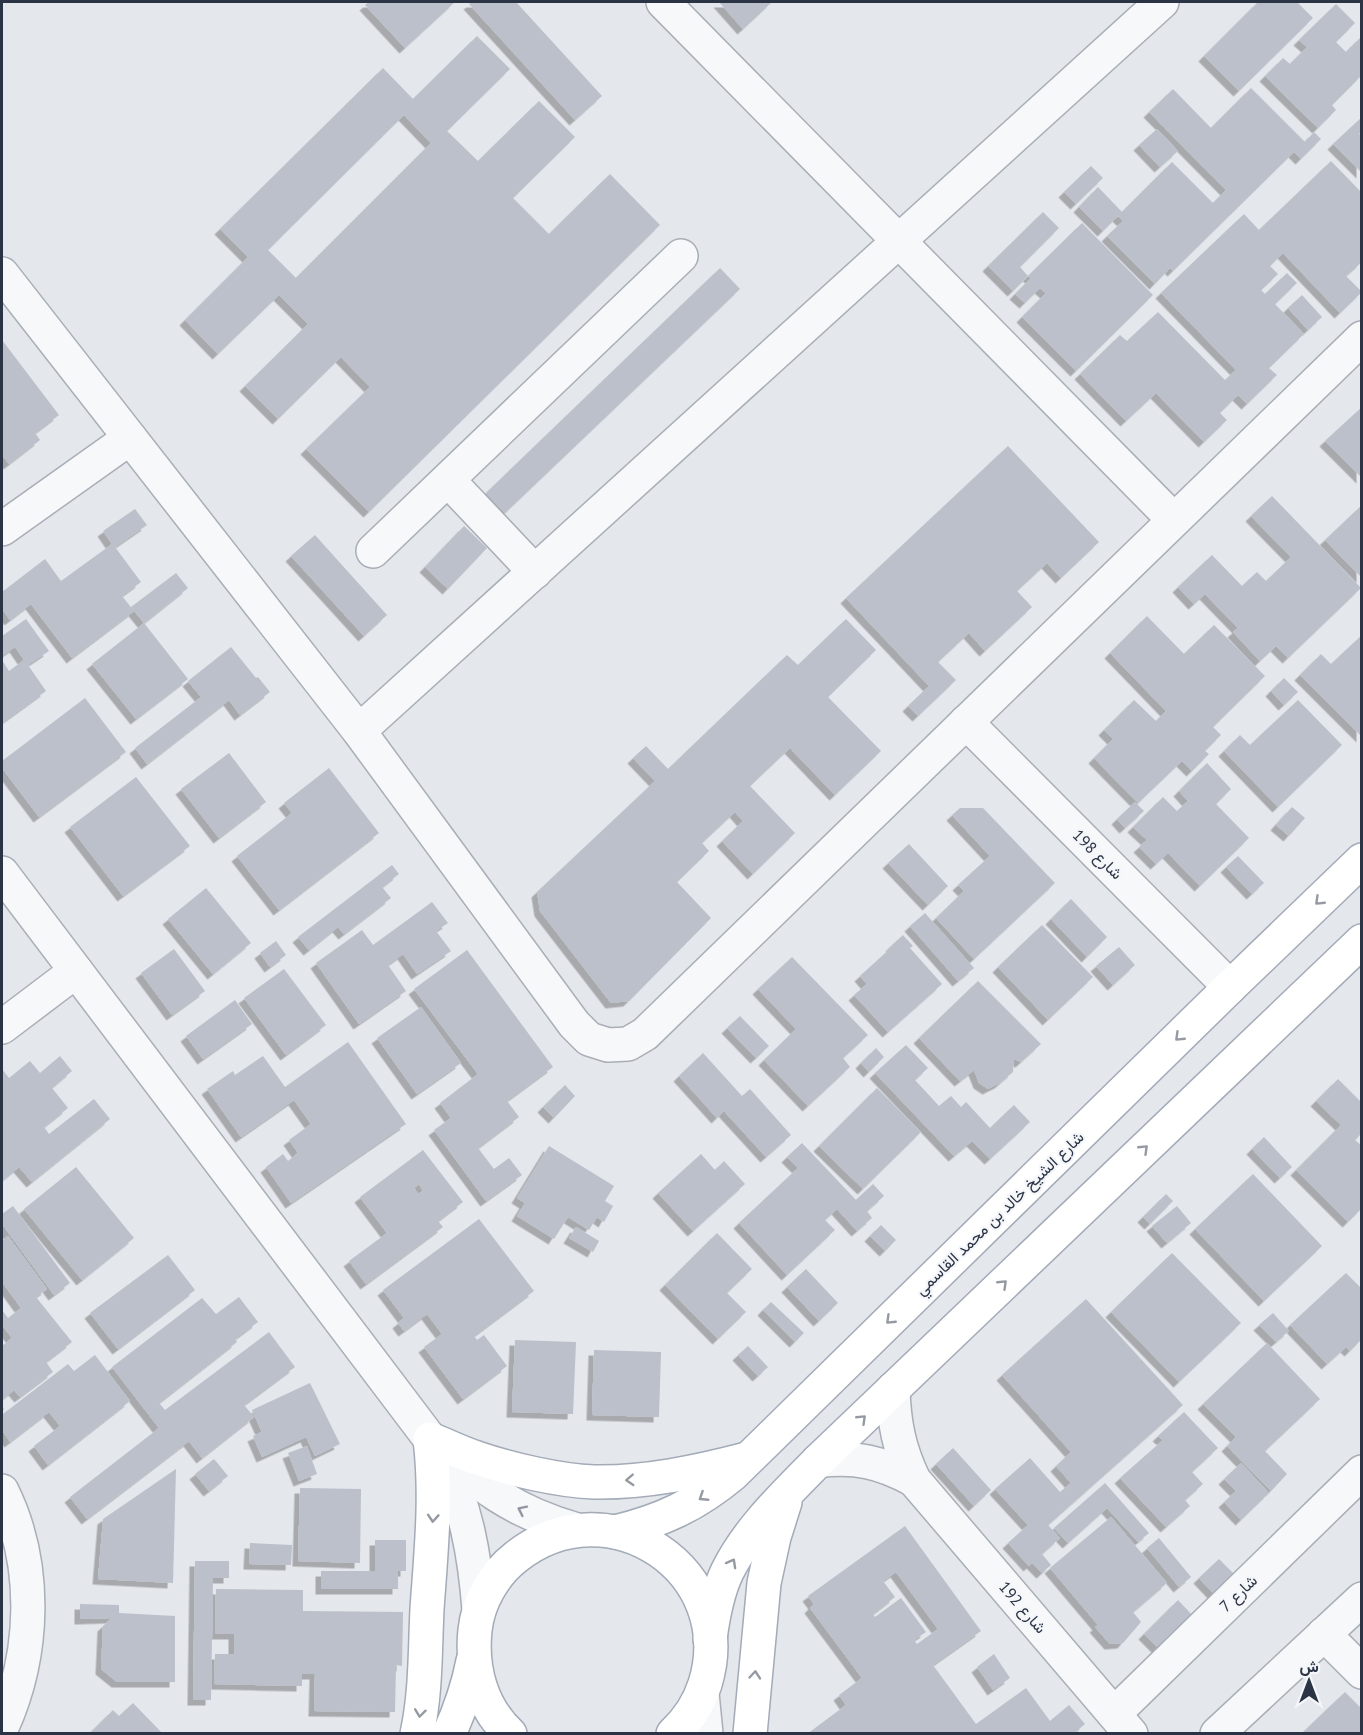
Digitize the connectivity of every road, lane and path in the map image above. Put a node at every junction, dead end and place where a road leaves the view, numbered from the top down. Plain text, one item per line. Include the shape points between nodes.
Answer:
1 (663, 2) edge
2 (1162, 2) edge
3 (899, 241) junction
4 (681, 256) dead end
5 (2, 274) edge
6 (1362, 338) edge
7 (130, 438) junction
8 (448, 480) junction
9 (1174, 520) junction
10 (2, 529) edge
11 (373, 551) dead end
12 (535, 572) junction
13 (966, 722) junction
14 (359, 731) junction
15 (1362, 860) edge
16 (2, 873) edge
17 (1359, 946) edge
18 (76, 971) junction
19 (1230, 987) junction
20 (2, 1027) edge
21 (893, 1389) junction
22 (430, 1439) junction
23 (749, 1459) junction
24 (818, 1461) junction
25 (1362, 1472) edge
26 (914, 1480) junction
27 (2, 1491) edge
28 (788, 1493) junction
29 (577, 1530) junction
30 (615, 1532) junction
31 (1362, 1599) edge
32 (479, 1610) junction
33 (1324, 1634) junction
34 (710, 1639) junction
35 (474, 1656) junction
36 (1362, 1672) edge
37 (702, 1693) junction
38 (1123, 1724) edge
39 (2, 1727) edge
40 (417, 1734) edge
41 (449, 1734) edge
42 (510, 1734) edge
43 (673, 1734) edge
44 (706, 1734) edge
45 (750, 1734) edge
46 (1217, 1734) edge

1 - 3 street
2 - 3 street
3 - 9 street
3 - 12 street
4 - 8 street
5 - 7 street
6 - 9 street
7 - 10 street
7 - 14 street
8 - 11 street
8 - 12 street
9 - 13 street
12 - 14 street
13 - 14 street via 645,1034 628,1044 608,1045 589,1039 574,1024
13 - 19 street, شارع 198
15 -> 19 main road, شارع الشيخ خالد بن محمد القاسمي
16 - 18 street
21 -> 17 main road
18 - 20 street
18 - 22 street
19 -> 23 main road, شارع الشيخ خالد بن محمد القاسمي
24 -> 21 main road
21 - 26 street, شارع 192 via 897,1436
23 -> 22 main road via 679,1474 592,1482 505,1466
29 -> 22 street via 525,1512 500,1498 456,1465
22 - 32 street via 448,1471 464,1516
22 -> 40 main road via 434,1516
23 -> 30 main road, شارع الشيخ خالد بن محمد القاسمي via 696,1502 644,1525
24 - 26 street, شارع 192 via 877,1463
24 - 28 main road
25 - 38 street, شارع 7
26 - 38 street, شارع 192
27 - 39 street via 20,1543 27,1584 22,1667
34 -> 28 main road via 727,1572 754,1530
45 -> 28 main road via 764,1582
29 - 30 main road
29 - 32 main road via 546,1538 526,1549 493,1582
30 - 34 main road via 638,1538 676,1564 702,1602
31 - 33 street
32 - 35 main road
33 - 36 street
33 - 46 street
34 - 37 main road via 709,1671
35 - 41 main road
35 - 42 main road via 482,1693
37 - 43 main road via 691,1714
37 - 44 street

